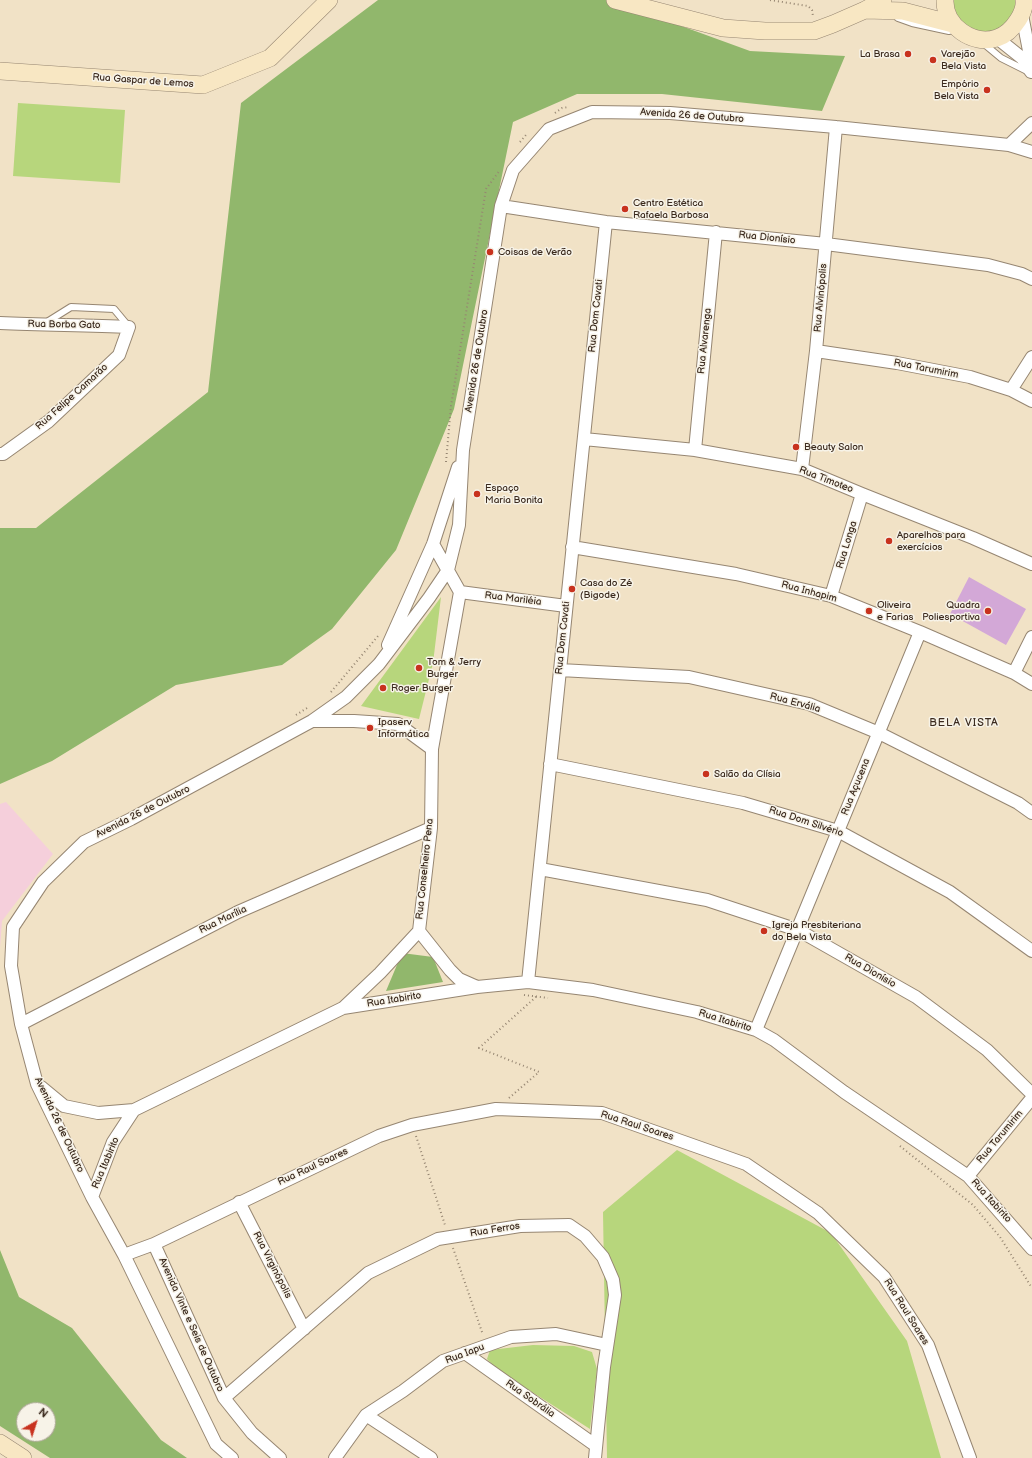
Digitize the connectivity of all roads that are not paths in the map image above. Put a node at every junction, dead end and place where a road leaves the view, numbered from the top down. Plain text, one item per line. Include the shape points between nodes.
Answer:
1 (329, 0) edge
2 (614, 0) edge
3 (945, 0) edge
4 (873, 7) edge
5 (1023, 7) edge
6 (965, 33) junction
7 (997, 38) junction
8 (1032, 66) edge
9 (0, 71) edge
10 (1032, 73) edge
11 (1032, 123) edge
12 (836, 127) junction
13 (1009, 146) junction
14 (1032, 152) edge
15 (501, 206) junction
16 (606, 222) junction
17 (716, 232) junction
18 (826, 244) junction
19 (1032, 279) edge
20 (0, 323) edge
21 (42, 325) junction
22 (129, 327) junction
23 (816, 351) junction
24 (1032, 357) edge
25 (1012, 390) junction
26 (1032, 401) edge
27 (584, 439) junction
28 (463, 450) junction
29 (695, 450) junction
30 (0, 454) edge
31 (802, 469) junction
32 (862, 494) junction
33 (433, 544) junction
34 (572, 547) junction
35 (1032, 564) edge
36 (448, 570) junction
37 (460, 592) junction
38 (831, 596) junction
39 (566, 606) junction
40 (920, 632) junction
41 (1032, 637) edge
42 (379, 664) junction
43 (560, 670) junction
44 (1014, 673) junction
45 (1032, 684) edge
46 (312, 721) junction
47 (879, 733) junction
48 (432, 749) junction
49 (550, 764) junction
50 (1032, 814) edge
51 (431, 828) junction
52 (838, 831) junction
53 (540, 869) junction
54 (798, 930) junction
55 (419, 931) junction
56 (1032, 951) edge
57 (528, 982) junction
58 (477, 987) junction
59 (344, 1008) junction
60 (21, 1024) junction
61 (756, 1030) junction
62 (37, 1084) junction
63 (1032, 1094) edge
64 (1032, 1098) edge
65 (134, 1110) junction
66 (968, 1176) junction
67 (92, 1197) junction
68 (240, 1202) junction
69 (154, 1244) junction
70 (1031, 1247) edge
71 (124, 1255) junction
72 (304, 1329) junction
73 (607, 1345) junction
74 (465, 1353) junction
75 (224, 1398) junction
76 (366, 1415) junction
77 (0, 1443) edge
78 (595, 1445) junction
79 (24, 1458) edge
80 (232, 1458) edge
81 (280, 1458) edge
82 (335, 1458) edge
83 (431, 1458) edge
84 (595, 1458) edge
85 (970, 1458) edge

1 - 9 main road, Rua Gaspar de Lemos via 270,58 203,85
2 - 4 main road via 723,28 765,31 814,31
3 - 6 main road via 945,7
4 - 6 main road via 904,11
5 - 7 main road via 1012,29
5 - 8 street
6 - 7 main road
6 - 10 lane via 1001,58
7 - 10 street via 1022,58
11 - 13 street
12 - 13 street, Avenida 26 de Outubro
12 - 15 street, Avenida 26 de Outubro via 670,113 592,112 548,130 512,170
12 - 18 street, Rua Alvinópolis
13 - 14 street, Avenida 26 de Outubro
15 - 16 street, Rua Dionísio
15 - 28 street, Avenida 26 de Outubro
16 - 17 street, Rua Dionísio
16 - 27 street, Rua Dom Cavati
17 - 18 street, Rua Dionísio
17 - 29 street, Rua Alvarenga
18 - 19 street, Rua Dionísio via 988,265
18 - 23 street, Rua Alvinópolis
20 - 21 street, Rua Borba Gato
21 - 22 street, Rua Borba Gato
21 - 22 lane via 71,307 114,309
22 - 30 street, Rua Felipe Camarão via 119,355 49,421
23 - 25 street, Rua Tarumirim via 897,362 970,377
23 - 31 street, Rua Alvinópolis
24 - 25 street
25 - 26 street, Rua Tarumirim
27 - 29 street, Rua Timoteo
27 - 34 street, Rua Dom Cavati
28 - 33 street, Avenida 26 de Outubro
28 - 36 street, Avenida 26 de Outubro via 459,525
29 - 31 street, Rua Timoteo
31 - 32 street, Rua Timoteo
32 - 35 street, Rua Timoteo
32 - 38 street, Rua Longa
33 - 36 street
33 - 42 street, Avenida 26 de Outubro
34 - 38 street, Rua Inhapim via 736,574
34 - 39 street, Rua Dom Cavati
36 - 37 street
36 - 42 street, Avenida 26 de Outubro
37 - 39 street, Rua Mariléia
37 - 48 street, Rua Conselheiro Pena
38 - 40 street, Rua Inhapim
39 - 43 street, Rua Dom Cavati
40 - 44 street, Rua Inhapim
40 - 47 street, Rua Açucena
41 - 44 street
42 - 46 street, Avenida 26 de Outubro via 346,697
43 - 47 street, Rua Ervália via 689,677 809,704
43 - 49 street, Rua Dom Cavati
44 - 45 street, Rua Inhapim
46 - 48 street via 398,724
46 - 60 street, Avenida 26 de Outubro via 84,842 43,882 13,927 11,966
47 - 50 street, Rua Ervália via 1018,803
47 - 52 street, Rua Açucena
48 - 51 street, Rua Conselheiro Pena
49 - 52 street, Rua Dom Silvério via 743,803
49 - 53 street, Rua Dom Cavati
51 - 55 street, Rua Conselheiro Pena
51 - 60 street, Rua Marília via 238,912
52 - 54 street, Rua Açucena
52 - 56 street, Rua Dom Silvério via 950,892
53 - 54 street, Rua Dionísio via 707,900
53 - 57 street, Rua Dom Cavati
54 - 61 street, Rua Açucena
54 - 63 street, Rua Dionísio via 916,997 987,1050
55 - 58 street, Rua Conselheiro Pena via 458,979
55 - 59 street, Rua Itabirito
57 - 58 street, Rua Itabirito
57 - 61 street, Rua Itabirito via 593,990 697,1012
58 - 59 street, Rua Itabirito
59 - 65 street, Rua Itabirito
60 - 62 street, Avenida 26 de Outubro
61 - 66 street, Rua Itabirito
62 - 65 street, Rua Itabirito via 64,1106 98,1113
62 - 67 street, Avenida 26 de Outubro
64 - 66 street, Rua Tarumirim
65 - 67 street, Rua Itabirito via 113,1142
66 - 70 street, Rua Itabirito
67 - 71 street, Avenida 26 de Outubro
68 - 69 street, Rua Raul Soares
68 - 72 street, Rua Virginópolis
68 - 85 street, Rua Raul Soares via 380,1136 412,1125 496,1109 602,1112 746,1164 818,1213 884,1277 928,1345
69 - 71 street, Rua Raul Soares
69 - 75 street, Avenida Vinte e Seis de Outubro
71 - 80 street, Avenida 26 de Outubro via 216,1444
72 - 73 street, Rua Ferros via 368,1272 438,1240 520,1226 569,1225 585,1236 603,1257 613,1280 615,1295
72 - 75 street, Rua Ferros
73 - 74 street, Rua Iapu via 556,1334 511,1337
73 - 78 street, Rua Ferros
74 - 76 street, Rua Iapu via 443,1361
74 - 78 street, Rua Sobrália
75 - 81 street, Avenida Vinte e Seis de Outubro via 252,1433
76 - 82 street, Rua Iapu
76 - 83 street
77 - 79 main road
78 - 84 street, Rua Ferros

